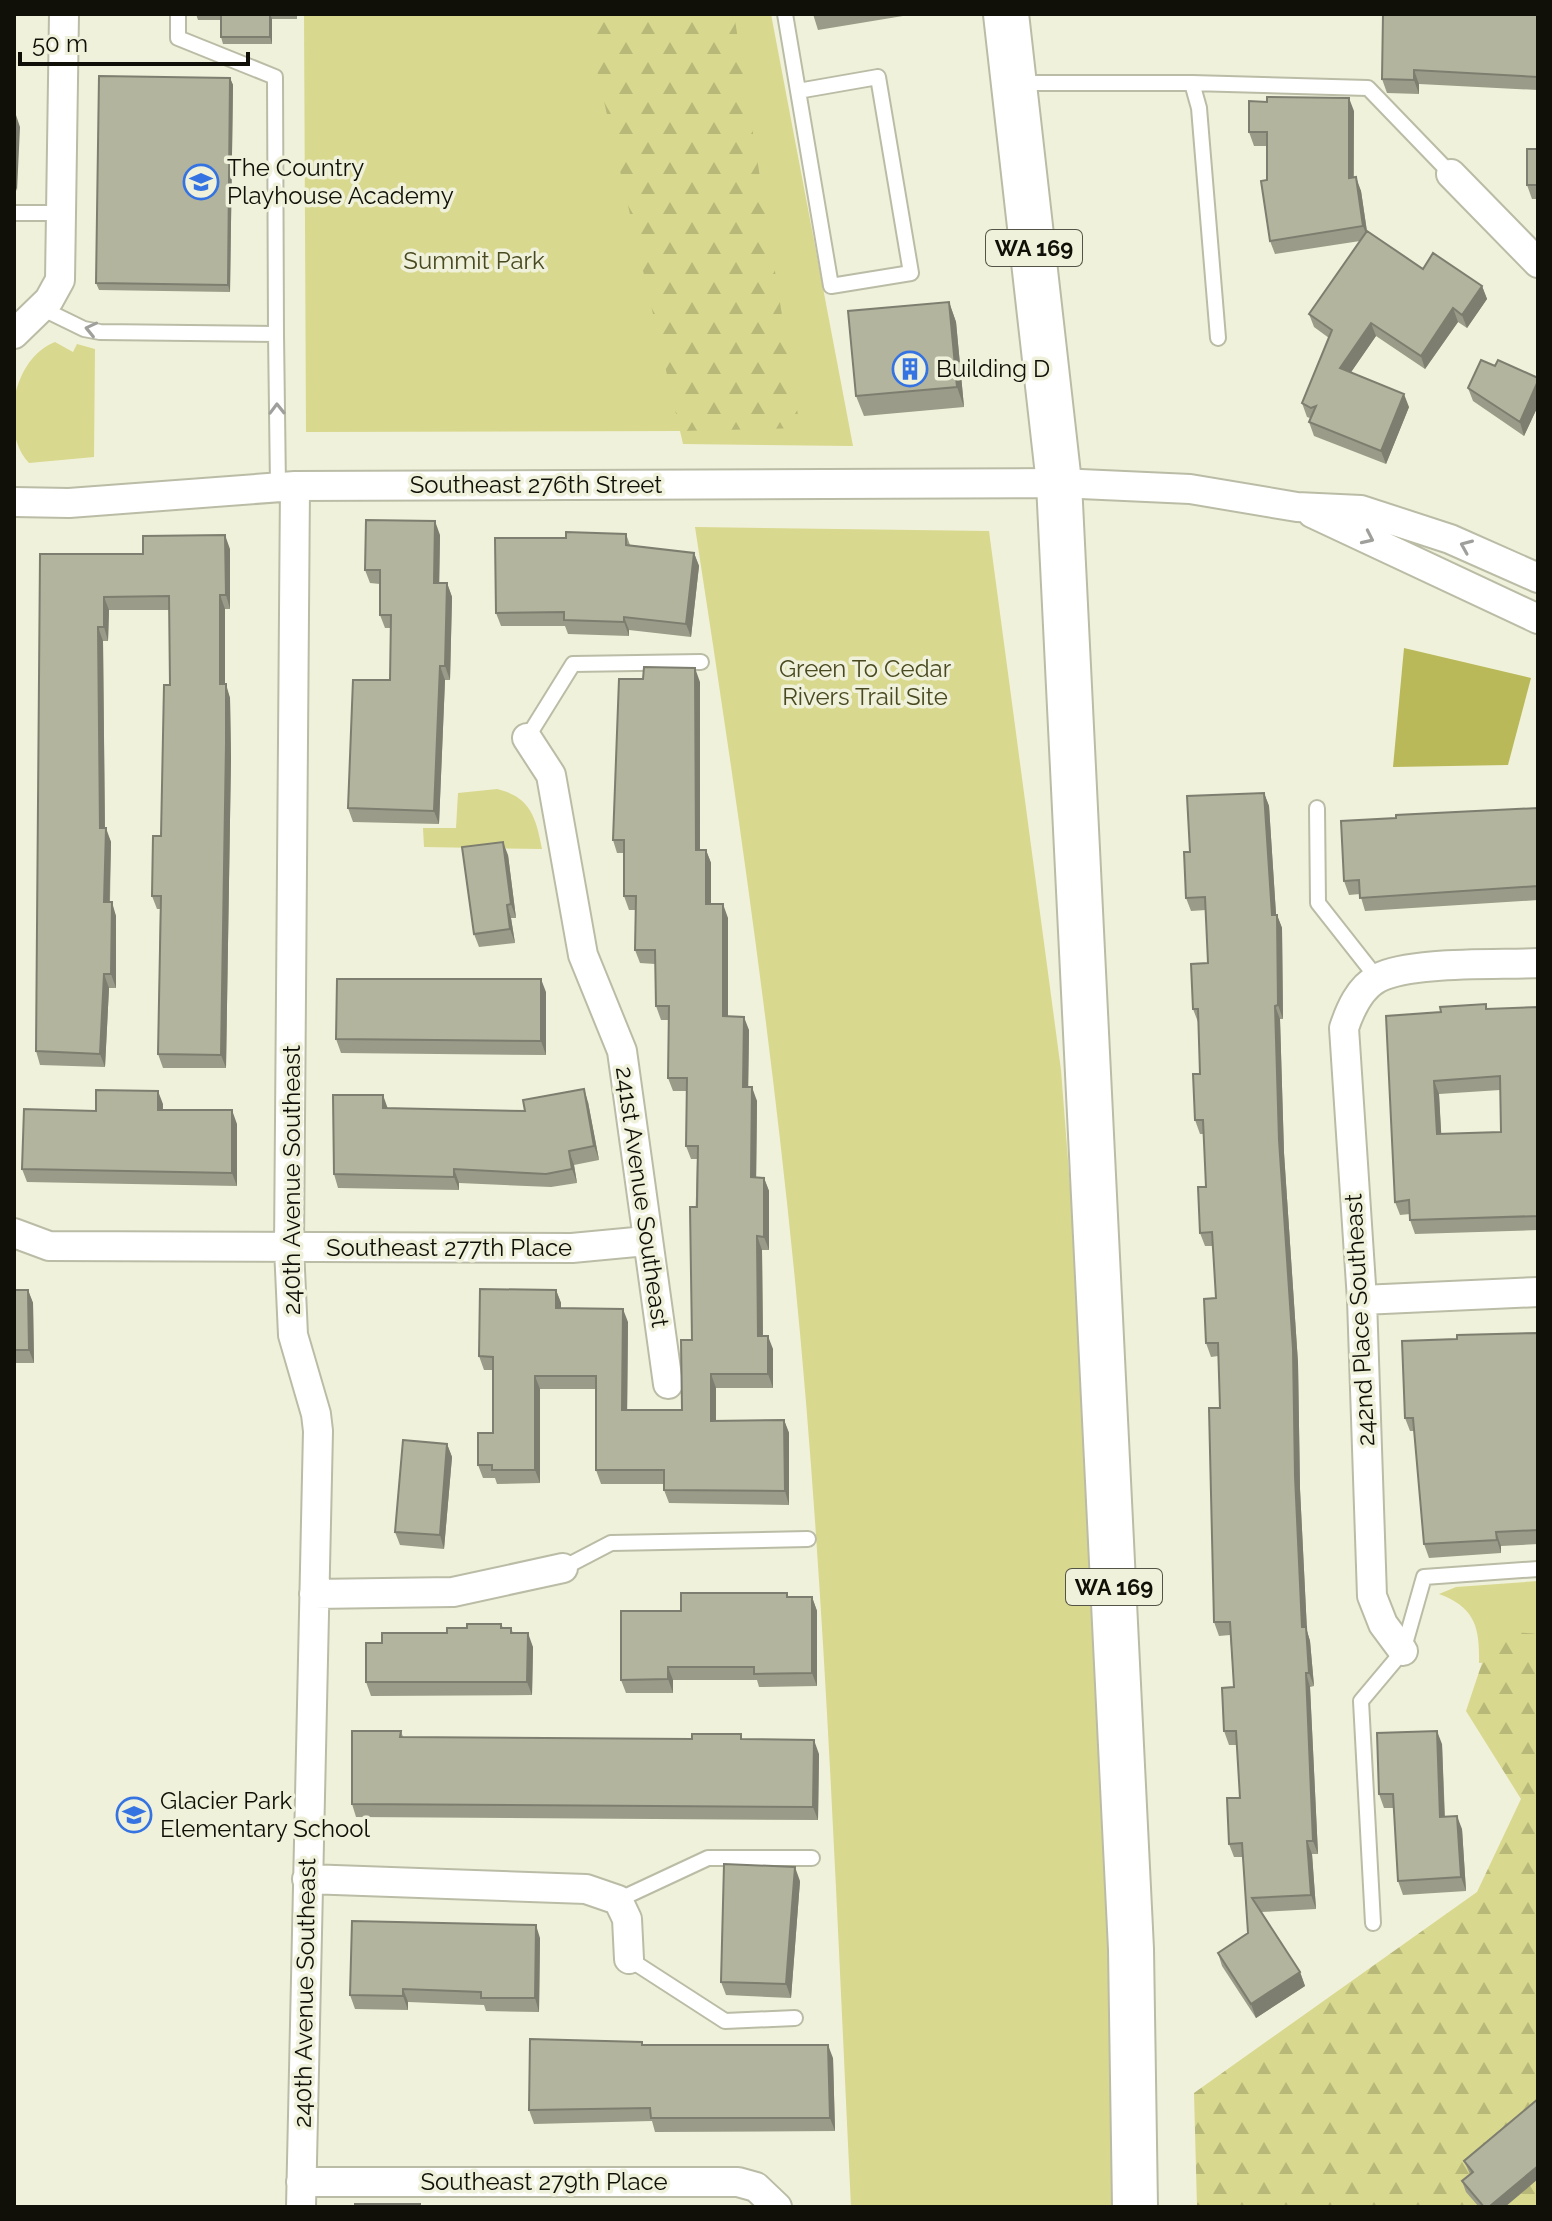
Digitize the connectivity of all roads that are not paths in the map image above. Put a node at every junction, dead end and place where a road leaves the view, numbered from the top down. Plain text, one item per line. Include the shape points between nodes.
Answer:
1 (64, 14) edge
2 (178, 14) edge
3 (785, 14) edge
4 (1006, 14) edge
5 (1016, 83) junction
6 (1192, 83) junction
7 (798, 91) junction
8 (1451, 174) joint
9 (14, 213) edge
10 (62, 213) junction
11 (1538, 263) edge
12 (41, 308) junction
13 (14, 334) edge
14 (276, 334) junction
15 (1218, 338) dead end
16 (1059, 483) junction
17 (286, 486) junction
18 (14, 502) edge
19 (1297, 507) junction
20 (1538, 578) edge
21 (1538, 619) edge
22 (701, 662) dead end
23 (527, 738) joint
24 (1317, 808) dead end
25 (1538, 963) edge
26 (1372, 983) junction
27 (14, 1233) edge
28 (646, 1241) junction
29 (289, 1248) junction
30 (1538, 1292) edge
31 (1362, 1300) junction
32 (668, 1384) dead end
33 (808, 1539) dead end
34 (563, 1568) joint
35 (1538, 1569) edge
36 (314, 1594) junction
37 (1403, 1651) junction
38 (812, 1858) dead end
39 (307, 1879) junction
40 (618, 1900) junction
41 (1373, 1923) dead end
42 (629, 1959) joint
43 (795, 2018) dead end
44 (301, 2194) edge
45 (777, 2207) edge
46 (1135, 2207) edge

1 - 10 street
2 - 14 lane via 178,38 275,77
3 - 7 lane
4 - 5 main road, WA 169
5 - 6 lane
5 - 16 main road, WA 169
6 - 8 lane via 1368,88
6 - 15 lane via 1199,108
7 - 7 lane via 831,286 911,273 878,77
8 - 11 street
9 - 10 lane
10 - 12 street via 60,280
12 - 13 street
14 -> 12 lane via 100,332
17 -> 14 lane
16 - 17 street, Southeast 276th Street
16 - 19 street, Southeast 276th Street via 1190,489
16 - 46 main road, WA 169 via 1131,1949
17 - 18 street, Southeast 276th Street via 69,503
17 - 29 street, 240th Avenue Southeast
20 -> 19 street via 1450,539 1361,510
19 -> 21 street
22 - 23 lane via 573,664
23 - 28 street, 241st Avenue Southeast via 551,775 583,955 622,1051
24 - 26 lane via 1318,903
25 - 26 street via 1405,970
26 - 31 street, 242nd Place Southeast via 1351,1007 1343,1051
27 - 29 street, Southeast 277th Place via 49,1246
28 - 29 street, Southeast 277th Place via 572,1248
28 - 32 street, 241st Avenue Southeast
29 - 36 street, 240th Avenue Southeast via 293,1335 318,1431
30 - 31 street
31 - 37 street, 242nd Place Southeast via 1372,1596 1383,1624
33 - 34 lane via 611,1543
34 - 36 street via 453,1592
35 - 37 lane via 1424,1577
36 - 39 street, 240th Avenue Southeast
37 - 41 lane via 1361,1701
38 - 40 lane via 708,1858
39 - 40 street via 586,1889
39 - 44 street, 240th Avenue Southeast
40 - 42 street via 627,1919
42 - 43 lane via 725,2021
44 - 45 street, Southeast 279th Place via 738,2182 756,2187

